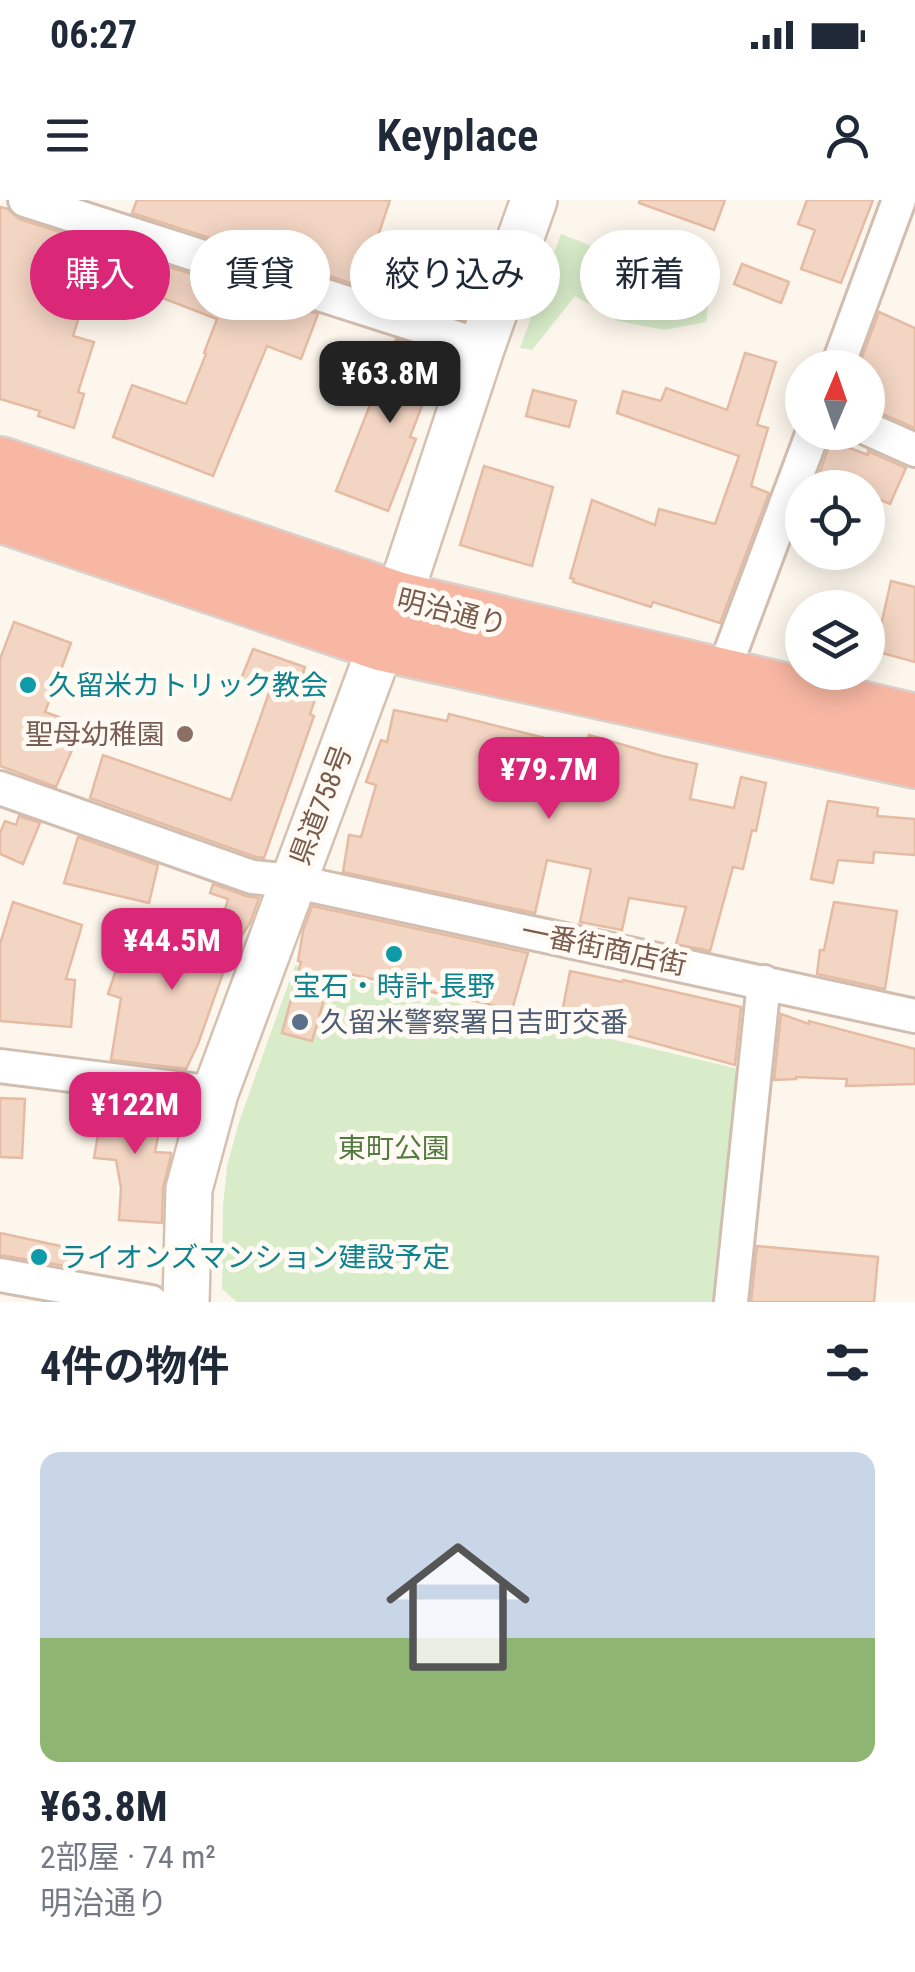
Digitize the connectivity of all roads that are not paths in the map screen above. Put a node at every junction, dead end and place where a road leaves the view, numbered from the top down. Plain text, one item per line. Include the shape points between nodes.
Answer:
1 (25, 200) edge
2 (534, 200) edge
3 (898, 200) edge
4 (482, 346) junction
5 (843, 350) edge
6 (885, 437) edge
7 (805, 450) edge
8 (915, 450) edge
9 (0, 464) edge
10 (0, 514) edge
11 (390, 621) junction
12 (722, 675) junction
13 (915, 722) edge
14 (915, 760) edge
15 (0, 788) edge
16 (292, 881) junction
17 (764, 982) junction
18 (915, 1016) edge
19 (0, 1066) edge
20 (215, 1093) junction
21 (0, 1275) edge
22 (151, 1302) edge
23 (186, 1302) edge
24 (731, 1302) edge

1 - 4 street
2 - 4 main road, 県道758号
3 - 5 street
4 - 11 main road, 県道758号
6 - 8 street
7 - 12 street
9 - 11 highway, 明治通り
10 - 11 highway, 明治通り
11 - 12 highway, 明治通り
11 - 14 highway, 明治通り
11 - 16 main road, 県道758号
12 - 13 highway, 明治通り
15 - 16 street, 一番街商店街 via 252,876
16 - 17 street, 一番街商店街
16 - 20 main road, 県道758号
17 - 18 street, 一番街商店街
17 - 24 street
19 - 20 street
20 - 23 main road, 県道758号 via 189,1189
21 - 22 street

